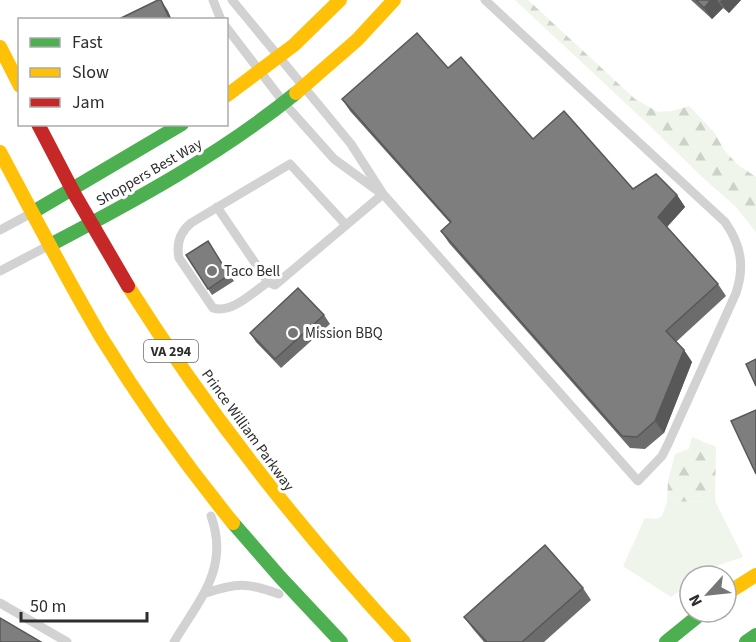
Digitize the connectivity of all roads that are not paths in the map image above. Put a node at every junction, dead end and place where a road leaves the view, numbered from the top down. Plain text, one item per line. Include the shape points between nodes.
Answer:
1 (213, 0) edge
2 (232, 0) edge
3 (340, 0) edge
4 (394, 0) edge
5 (485, 0) edge
6 (221, 18) edge
7 (228, 30) edge
8 (0, 47) edge
9 (279, 57) junction
10 (261, 72) junction
11 (18, 82) edge
12 (304, 88) junction
13 (228, 95) edge
14 (285, 104) junction
15 (39, 126) edge
16 (179, 126) edge
17 (0, 152) edge
18 (71, 190) junction
19 (383, 194) junction
20 (217, 207) junction
21 (33, 212) junction
22 (91, 224) junction
23 (346, 225) junction
24 (0, 230) edge
25 (50, 245) junction
26 (0, 271) edge
27 (268, 282) junction
28 (194, 472) junction
29 (756, 574) edge
30 (738, 586) edge
31 (206, 593) junction
32 (0, 603) edge
33 (307, 607) junction
34 (688, 624) edge
35 (756, 635) edge
36 (67, 642) edge
37 (174, 642) edge
38 (341, 642) edge
39 (404, 642) edge
40 (666, 642) edge
41 (746, 642) edge

1 - 6 lane
2 - 9 lane
3 - 9 main road
4 - 12 main road, Shoppers Best Way
5 - 19 lane via 725,222 740,250 742,265 736,293 662,456 638,481
7 - 10 lane
8 - 11 main road
9 - 10 main road
9 - 12 lane
10 - 13 main road
10 - 14 lane
12 - 14 main road, Shoppers Best Way
12 - 19 lane via 351,144
14 - 19 lane via 334,159
14 - 22 main road, Shoppers Best Way via 218,152
15 - 18 main road, Prince William Parkway / VA 294
16 - 18 main road, Shoppers Best Way
17 - 21 main road
18 - 21 main road, Shoppers Best Way
18 - 22 main road, Prince William Parkway / VA 294
19 - 23 lane
20 - 23 lane via 290,164
20 - 27 lane
20 - 27 lane via 183,230 177,249 209,304 226,309
21 - 24 lane
21 - 25 main road
22 - 25 main road, Shoppers Best Way
22 - 39 main road, Prince William Parkway / VA 294 via 146,313 248,462 319,549
23 - 27 lane via 275,285
25 - 26 lane
25 - 28 main road via 117,362
28 - 31 lane via 217,541 218,556
28 - 33 main road
29 - 30 main road
31 - 33 lane via 245,584
31 - 37 lane
32 - 36 lane
33 - 38 main road
34 - 40 main road
35 - 41 main road

